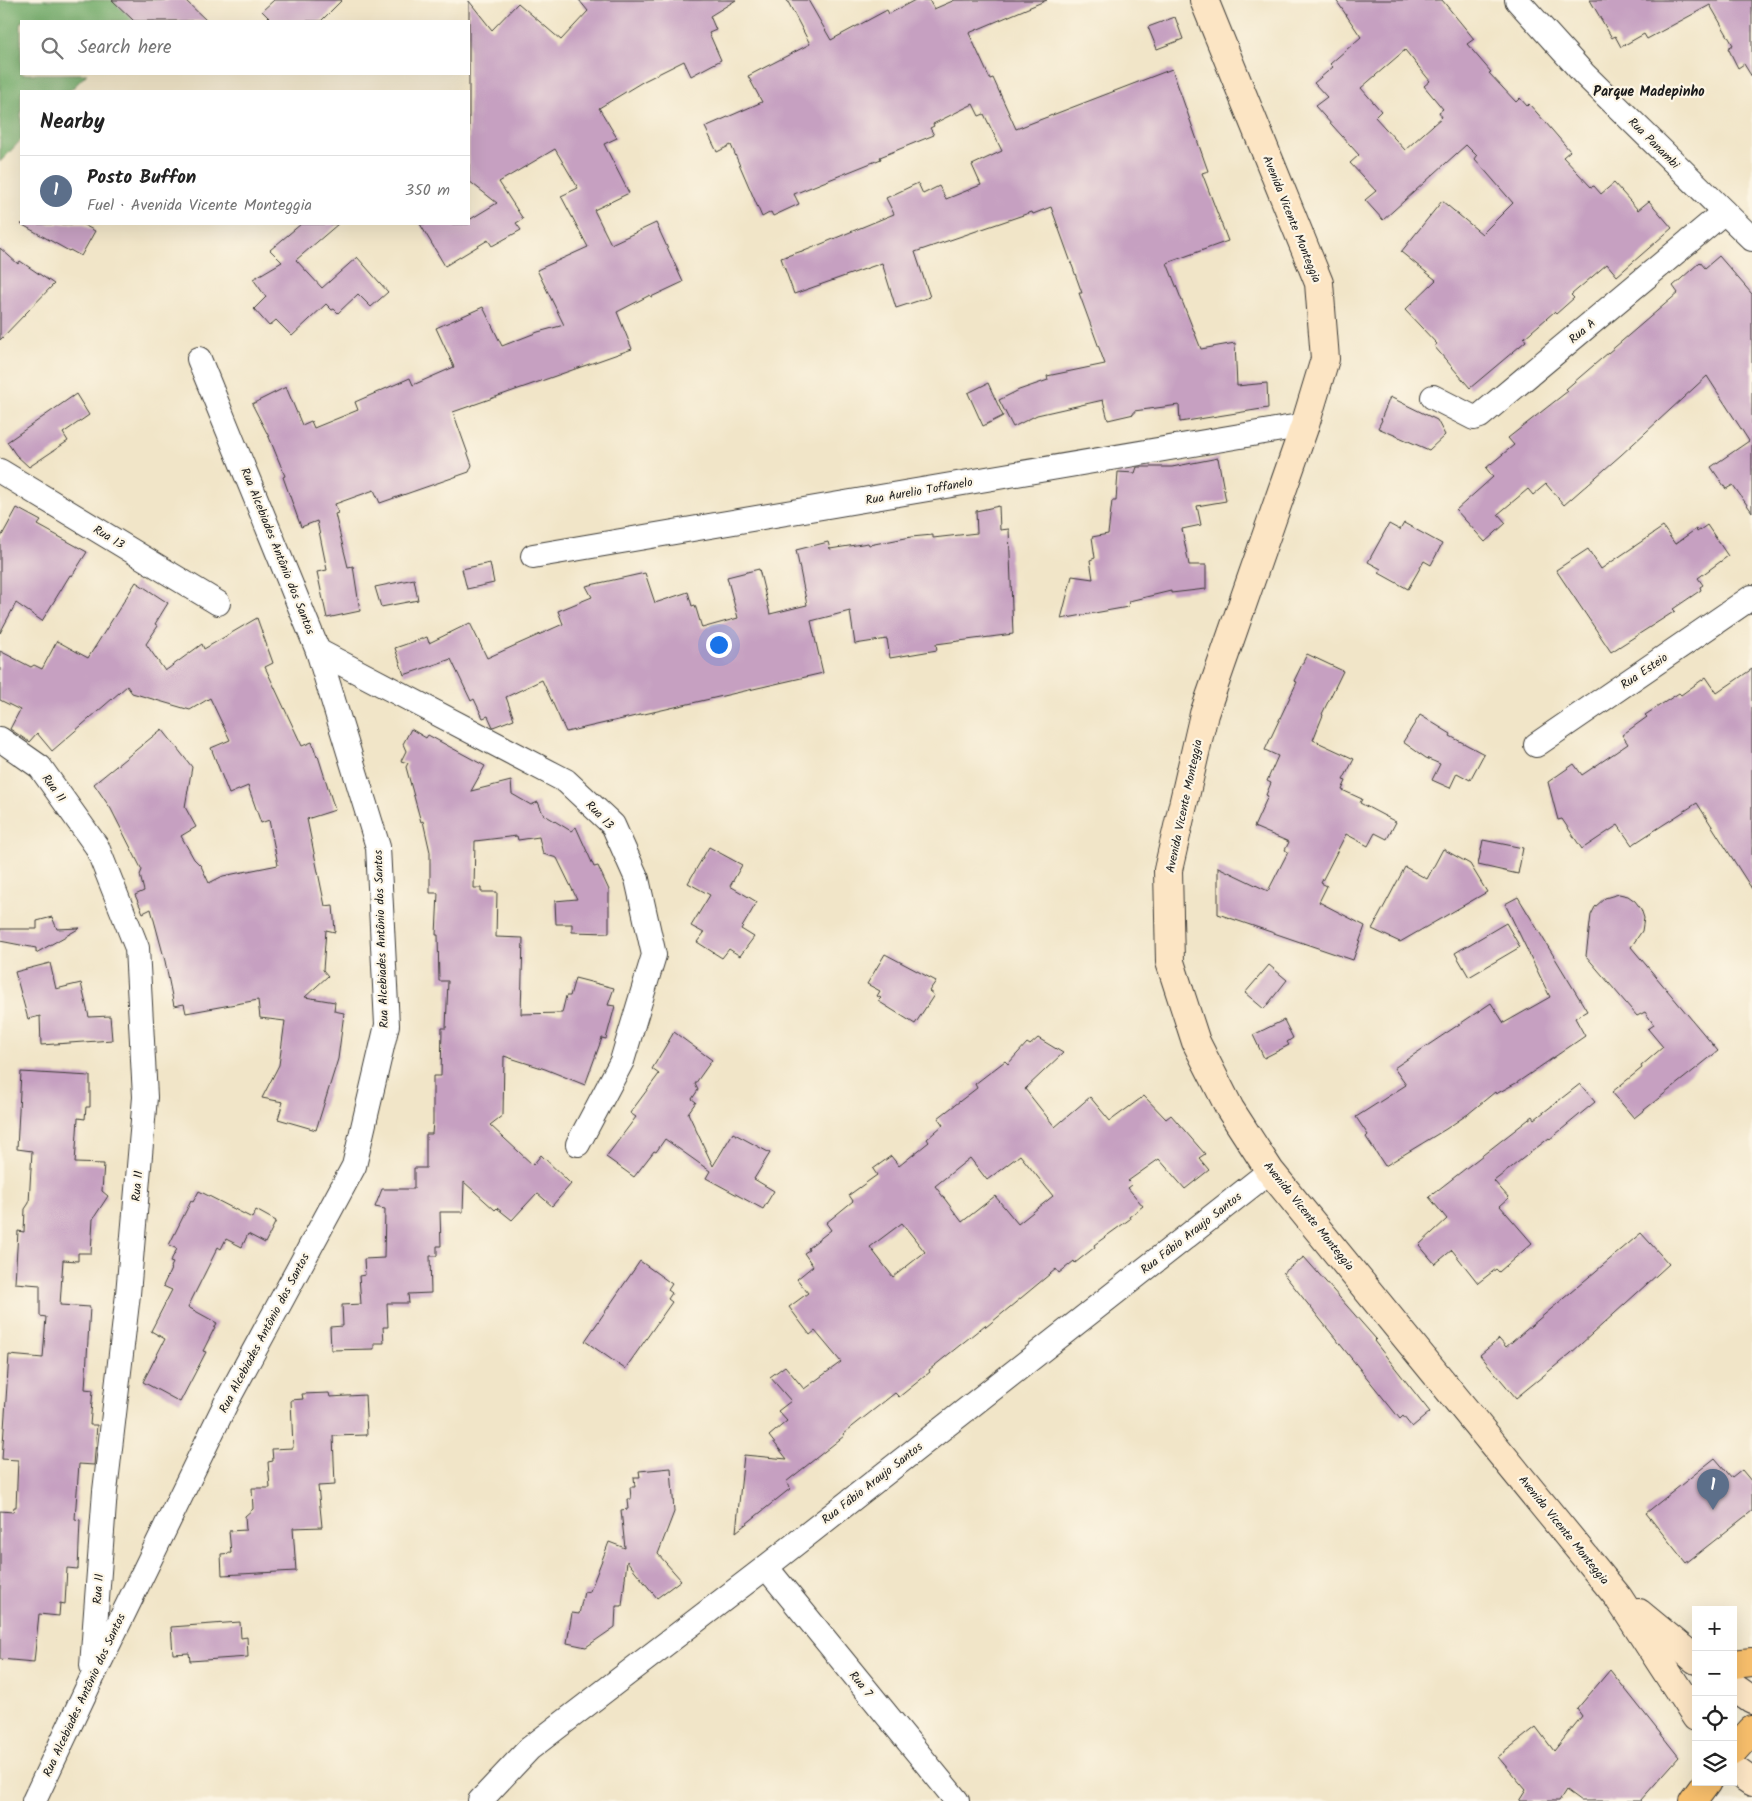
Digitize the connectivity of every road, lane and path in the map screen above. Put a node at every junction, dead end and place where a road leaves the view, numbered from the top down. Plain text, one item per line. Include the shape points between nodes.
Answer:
1 (1204, 0) edge
2 (1517, 0) edge
3 (1724, 212) junction
4 (1752, 239) edge
5 (200, 359) dead end
6 (1433, 397) dead end
7 (1306, 425) junction
8 (0, 471) edge
9 (533, 556) dead end
10 (1752, 597) edge
11 (218, 603) dead end
12 (318, 651) junction
13 (0, 739) edge
14 (1536, 745) dead end
15 (578, 1144) dead end
16 (1270, 1171) junction
17 (766, 1567) junction
18 (1618, 1596) junction
19 (1692, 1657) edge
20 (1752, 1662) edge
21 (1737, 1664) edge
22 (92, 1678) junction
23 (1737, 1690) edge
24 (1752, 1700) edge
25 (1692, 1711) edge
26 (1752, 1730) edge
27 (1737, 1747) edge
28 (1737, 1772) edge
29 (1752, 1782) edge
30 (1704, 1786) edge
31 (34, 1801) edge
32 (480, 1801) edge
33 (957, 1801) edge
34 (1693, 1801) edge

1 - 7 main road, Avenida Vicente Monteggia via 1319,283 1324,358
2 - 3 street, Rua Panambi via 1584,74
3 - 4 street, Rua Panambi
3 - 6 street, Rua A via 1480,416 1474,418
5 - 12 street, Rua Alcebiades Antônio dos Santos
7 - 9 street, Rua Aurelio Toffanelo
7 - 16 main road, Avenida Vicente Monteggia via 1204,714 1168,870 1170,962 1196,1042 1230,1109
8 - 11 street, Rua 13
10 - 14 street, Rua Esteio
12 - 15 street, Rua 13 via 566,781 613,825 637,879 654,955 622,1061
12 - 22 street, Rua Alcebiades Antônio dos Santos via 378,847 387,1024 354,1166 228,1399
13 - 22 street, Rua 11 via 40,767 97,847 137,948 145,1097 106,1491
16 - 17 street, Rua Fábio Araujo Santos
16 - 18 main road, Avenida Vicente Monteggia
17 - 32 street, Rua Fábio Araujo Santos via 529,1749
17 - 33 street, Rua 7
18 - 19 main road, Avenida Vicente Monteggia
18 - 25 main road, Avenida Vicente Monteggia
20 - 21 main road
22 - 31 street, Rua Alcebiades Antônio dos Santos
23 - 24 main road
26 - 27 main road
28 - 29 main road
30 - 34 main road

